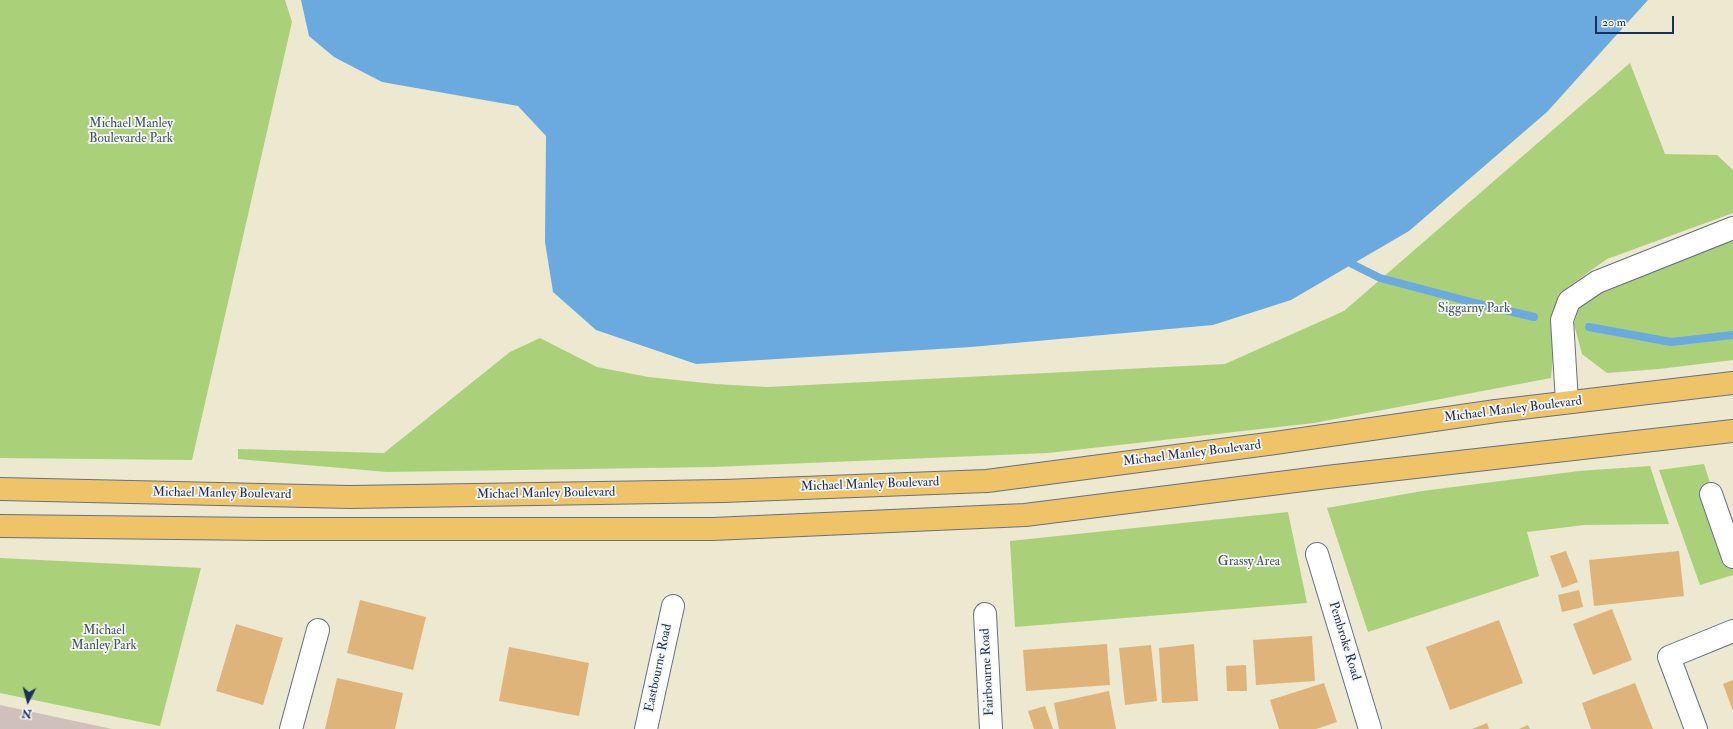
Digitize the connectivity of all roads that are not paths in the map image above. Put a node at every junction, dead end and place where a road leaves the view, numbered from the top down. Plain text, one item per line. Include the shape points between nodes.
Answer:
1 (1733, 228) edge
2 (1733, 382) edge
3 (1567, 402) junction
4 (1733, 431) edge
5 (0, 489) edge
6 (1711, 494) dead end
7 (0, 526) edge
8 (1317, 554) dead end
9 (1733, 557) edge
10 (673, 606) dead end
11 (985, 614) dead end
12 (318, 630) dead end
13 (1733, 631) edge
14 (291, 729) edge
15 (646, 729) edge
16 (991, 729) edge
17 (1370, 729) edge
18 (1696, 729) edge

1 - 3 street via 1597,282 1569,301 1562,320
2 - 3 highway, Michael Manley Boulevard
3 - 5 highway, Michael Manley Boulevard via 987,481 724,491 350,497
4 - 7 highway via 1327,477 1025,515 713,529
6 - 9 street
8 - 17 street, Pembroke Road
10 - 15 street, Eastbourne Road
11 - 16 street, Fairbourne Road
12 - 14 street
13 - 18 street via 1669,657

